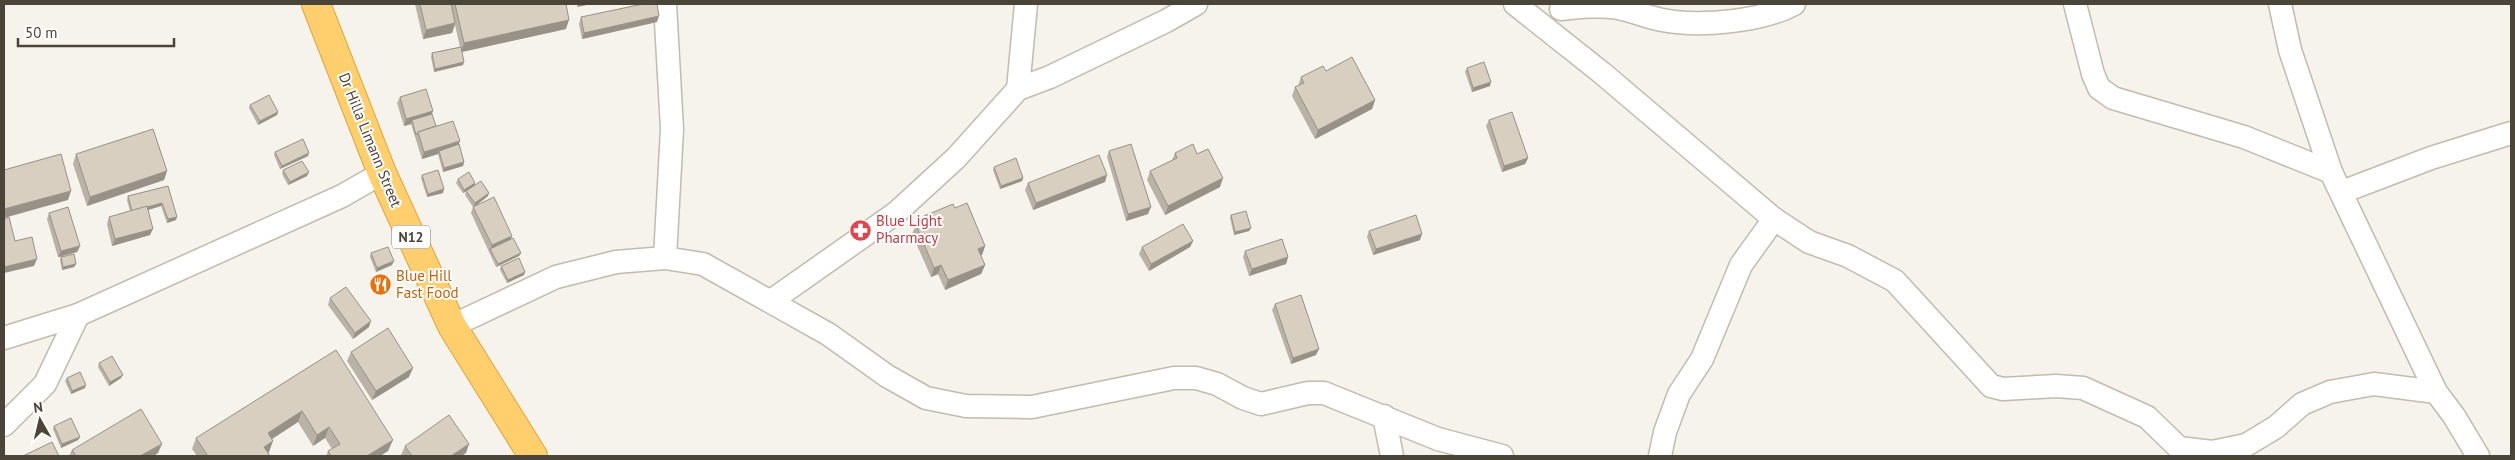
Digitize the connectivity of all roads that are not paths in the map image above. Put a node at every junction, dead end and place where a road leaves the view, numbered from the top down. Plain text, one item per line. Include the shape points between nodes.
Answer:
1 (316, 4) edge
2 (665, 4) edge
3 (1026, 4) edge
4 (1196, 4) edge
5 (1515, 4) edge
6 (1794, 4) edge
7 (2074, 4) edge
8 (2280, 4) edge
9 (1560, 6) edge
10 (1564, 42) junction
11 (1018, 89) junction
12 (2511, 133) edge
13 (2331, 172) junction
14 (382, 173) junction
15 (2342, 192) junction
16 (1774, 219) junction
17 (665, 258) junction
18 (771, 301) junction
19 (78, 315) junction
20 (452, 326) junction
21 (4, 338) edge
22 (2436, 392) junction
23 (1384, 416) junction
24 (4, 425) edge
25 (2176, 452) edge
26 (534, 456) edge
27 (1392, 456) edge
28 (1502, 456) edge
29 (1660, 456) edge
30 (2478, 456) edge

1 - 14 highway, Dr Hilla Limann Street / N12
2 - 17 street via 672,129
3 - 11 street
4 - 11 street via 1050,77
5 - 10 street
6 - 9 street via 1750,18 1702,22 1664,20 1618,8
7 - 13 street via 2093,74 2099,88 2113,98 2244,137
8 - 13 street via 2290,50
9 - 10 street
10 - 16 street
11 - 18 street via 956,158 896,213
12 - 15 street via 2431,158
13 - 15 street
14 - 19 street via 342,196
14 - 20 highway, Dr Hilla Limann Street / N12
15 - 22 street
16 - 25 street via 1809,242 1848,256 1895,281 1991,386 2003,389 2083,388 2147,417
16 - 29 street via 1741,265 1702,359 1679,394
17 - 18 street via 703,264
17 - 20 street via 616,262 556,277
18 - 23 street via 926,398 966,406 1032,408 1174,378 1196,378 1261,404 1308,393 1324,393
19 - 21 street
19 - 24 street via 45,384
20 - 26 highway, Dr Hilla Limann Street / N12
22 - 25 street via 2374,384 2330,392 2302,404 2276,427 2246,446 2212,452
22 - 30 street
23 - 27 street
23 - 28 street via 1438,438

